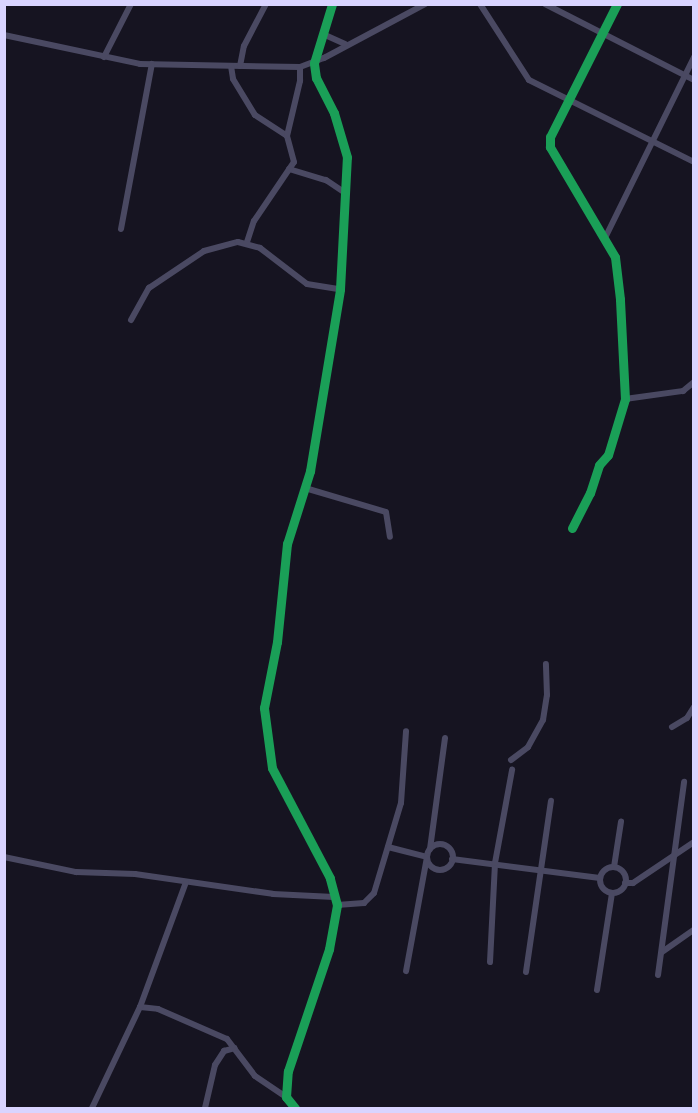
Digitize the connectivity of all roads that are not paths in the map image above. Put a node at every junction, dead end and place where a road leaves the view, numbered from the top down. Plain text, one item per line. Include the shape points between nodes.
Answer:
1 (131, 4) edge
2 (266, 4) edge
3 (332, 4) edge
4 (425, 4) edge
5 (480, 4) edge
6 (544, 4) edge
7 (617, 4) edge
8 (601, 34) junction
9 (4, 35) edge
10 (325, 35) junction
11 (345, 44) junction
12 (104, 57) junction
13 (693, 57) edge
14 (314, 63) junction
15 (152, 64) junction
16 (231, 66) junction
17 (240, 66) junction
18 (300, 67) junction
19 (684, 76) junction
20 (693, 80) edge
21 (569, 99) junction
22 (287, 136) junction
23 (652, 141) junction
24 (693, 162) edge
25 (290, 169) junction
26 (344, 192) junction
27 (121, 229) dead end
28 (604, 238) junction
29 (247, 242) junction
30 (340, 289) junction
31 (131, 320) dead end
32 (693, 382) edge
33 (625, 399) junction
34 (305, 488) junction
35 (572, 528) dead end
36 (390, 537) dead end
37 (546, 664) dead end
38 (693, 707) edge
39 (672, 727) dead end
40 (406, 731) dead end
41 (445, 738) dead end
42 (511, 760) dead end
43 (512, 770) dead end
44 (684, 782) dead end
45 (551, 801) dead end
46 (621, 822) dead end
47 (693, 842) edge
48 (388, 847) junction
49 (430, 849) junction
50 (676, 855) junction
51 (4, 857) edge
52 (427, 857) junction
53 (452, 859) junction
54 (495, 863) junction
55 (614, 867) junction
56 (540, 870) junction
57 (600, 878) junction
58 (186, 882) junction
59 (625, 883) junction
60 (612, 893) junction
61 (334, 897) junction
62 (337, 905) junction
63 (693, 930) edge
64 (662, 952) junction
65 (490, 962) dead end
66 (406, 971) dead end
67 (526, 972) dead end
68 (658, 975) dead end
69 (597, 990) dead end
70 (140, 1007) junction
71 (235, 1048) junction
72 (286, 1097) junction
73 (92, 1108) edge
74 (205, 1108) edge
75 (295, 1108) edge

1 - 12 street
2 - 17 street via 244,46
3 - 10 street
4 - 11 street
5 - 21 street via 529,80
6 - 8 street
7 - 8 street
8 - 19 street
8 - 21 street
9 - 12 street
10 - 11 street
10 - 14 street
11 - 14 street
12 - 15 street
13 - 19 street
14 - 18 street
14 - 26 street via 316,78 345,145
15 - 16 street
15 - 27 street
16 - 17 street
16 - 22 street via 233,79 255,115
17 - 18 street
18 - 22 street
19 - 20 street
19 - 23 street
21 - 23 street
21 - 28 street via 550,137 550,147
22 - 25 street via 294,153
23 - 24 street
23 - 28 street
25 - 26 street via 326,180
25 - 29 street via 254,221
26 - 30 street
28 - 33 street via 615,257
29 - 30 street via 307,285
29 - 31 street via 204,251 149,288
30 - 34 street via 333,350
32 - 33 street via 682,391
33 - 35 street via 608,455 599,465
34 - 36 street via 386,512
34 - 61 street via 286,544 277,642 264,708 265,731 272,768 330,878
37 - 42 street via 548,689 543,720 528,747
38 - 39 street via 687,718
40 - 48 street via 400,803
41 - 49 street
43 - 54 street
44 - 50 street
45 - 56 street
46 - 55 street
47 - 50 street
48 - 52 street
48 - 62 street via 370,898 354,906
49 - 52 street
49 - 53 street via 445,845
50 - 59 street via 633,883
50 - 64 street
51 - 58 street via 76,873 135,874
52 - 53 street via 436,869 448,866
52 - 66 street
53 - 54 street
54 - 56 street
54 - 65 street
55 - 57 street
55 - 59 street via 622,871
56 - 57 street
56 - 67 street
57 - 60 street via 603,888
58 - 61 street via 273,894
58 - 70 street
59 - 60 street via 621,890
60 - 69 street
61 - 62 street
62 - 72 street via 330,949 288,1071
63 - 64 street
64 - 68 street
70 - 71 street via 158,1009 227,1039
70 - 73 street
71 - 72 street via 255,1076
71 - 74 street via 225,1051 215,1065
72 - 75 street

